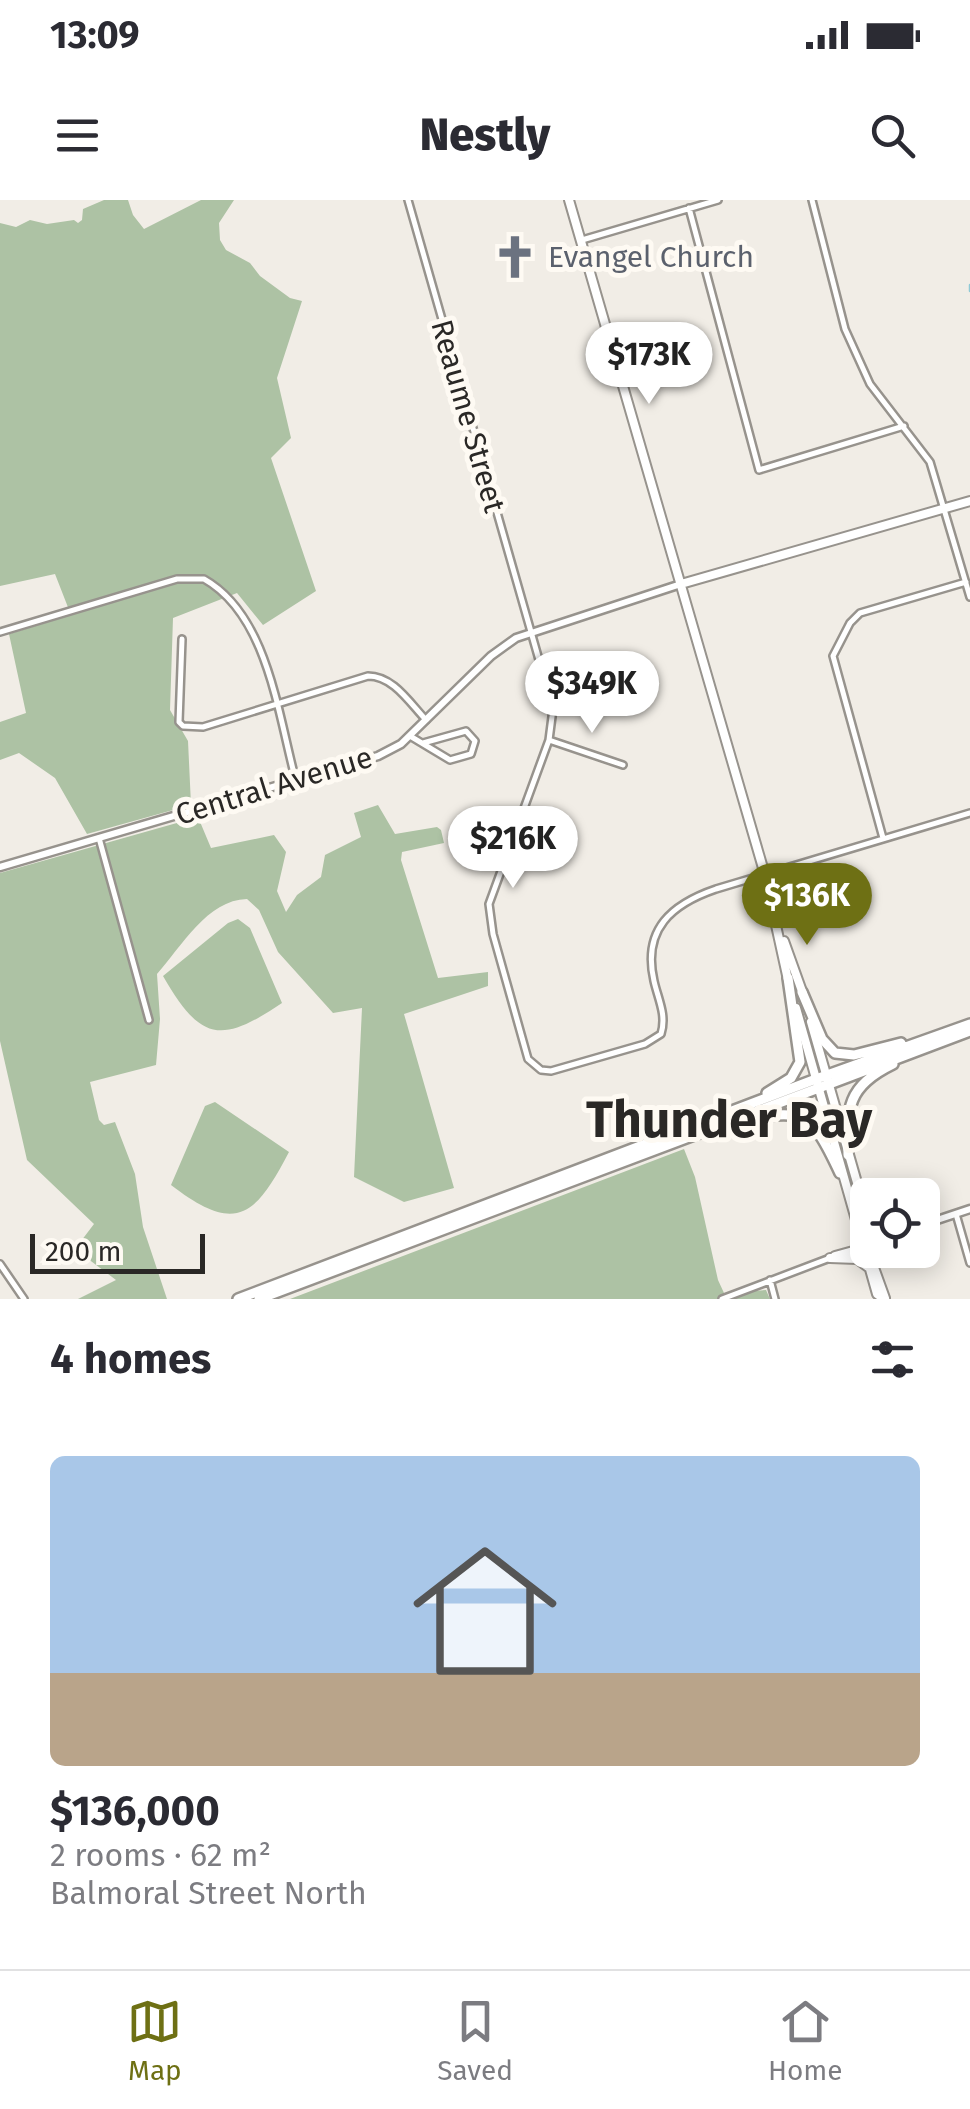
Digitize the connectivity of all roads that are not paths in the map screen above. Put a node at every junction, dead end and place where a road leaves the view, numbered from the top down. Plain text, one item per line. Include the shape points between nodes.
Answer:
1 (408, 200) edge
2 (570, 200) edge
3 (718, 200) edge
4 (812, 200) edge
5 (689, 208) junction
6 (581, 240) junction
7 (904, 426) junction
8 (970, 501) edge
9 (944, 508) junction
10 (966, 582) junction
11 (681, 584) junction
12 (970, 597) edge
13 (0, 632) edge
14 (530, 632) junction
15 (182, 639) dead end
16 (276, 706) junction
17 (427, 720) junction
18 (410, 736) junction
19 (550, 740) junction
20 (423, 743) junction
21 (623, 765) dead end
22 (296, 781) junction
23 (970, 813) edge
24 (99, 838) junction
25 (883, 838) junction
26 (0, 867) edge
27 (765, 874) junction
28 (776, 918) junction
29 (788, 978) junction
30 (802, 992) junction
31 (149, 1020) dead end
32 (970, 1024) edge
33 (957, 1028) junction
34 (970, 1031) edge
35 (943, 1041) junction
36 (822, 1081) junction
37 (752, 1104) junction
38 (693, 1134) junction
39 (848, 1155) junction
40 (840, 1173) junction
41 (855, 1178) edge
42 (850, 1202) edge
43 (970, 1209) edge
44 (956, 1214) junction
45 (940, 1219) edge
46 (850, 1250) edge
47 (830, 1258) junction
48 (850, 1259) edge
49 (970, 1263) edge
50 (0, 1264) edge
51 (870, 1268) edge
52 (876, 1268) edge
53 (881, 1268) edge
54 (770, 1280) junction
55 (24, 1299) edge
56 (238, 1299) edge
57 (259, 1299) edge
58 (722, 1299) edge
59 (775, 1299) edge
60 (885, 1299) edge

1 - 14 street, Reaume Street
2 - 6 main road
3 - 5 street
4 - 7 street via 845,328 870,384
5 - 6 street
5 - 7 street via 759,470
6 - 11 main road
7 - 9 street via 930,462
8 - 9 main road, Central Avenue
9 - 10 street
9 - 11 main road, Central Avenue
10 - 12 street
10 - 25 street via 860,612 833,656
11 - 14 street, Central Avenue
11 - 27 main road
13 - 16 street via 177,579 204,578 255,632
14 - 17 street, Central Avenue via 491,656
14 - 19 street, Reaume Street via 553,710
15 - 16 street via 183,726 203,727
16 - 17 street via 380,676
16 - 22 street
17 - 18 street, Central Avenue
18 - 20 street
18 - 22 street, Central Avenue via 378,756
19 - 21 street
19 - 27 street via 489,904 533,1066 551,1070 654,1040 664,1016 651,955 664,920 695,896
20 - 20 street via 450,760 471,754 475,740 460,731
22 - 24 street, Central Avenue
23 - 25 street
24 - 26 street, Central Avenue
24 - 31 street
25 - 27 street
27 - 28 main road
28 - 29 main road
28 - 30 main road
29 - 36 main road
29 - 37 main road via 800,1062 791,1078
30 - 33 main road via 822,1039 839,1054
30 - 36 main road
32 - 33 main road
33 - 36 main road
34 - 35 main road
35 - 36 main road
35 - 39 main road via 884,1068 854,1093
36 - 37 main road
36 - 38 main road
36 - 39 main road
36 - 40 main road
37 - 56 main road
38 - 40 main road via 796,1114 818,1129
38 - 57 main road
39 - 41 main road
40 - 42 main road
43 - 44 street
44 - 45 street
44 - 49 street
46 - 47 main road
47 - 48 main road
47 - 54 street
50 - 55 street
51 - 60 main road
52 - 60 main road
53 - 60 main road
54 - 58 street
54 - 59 street

